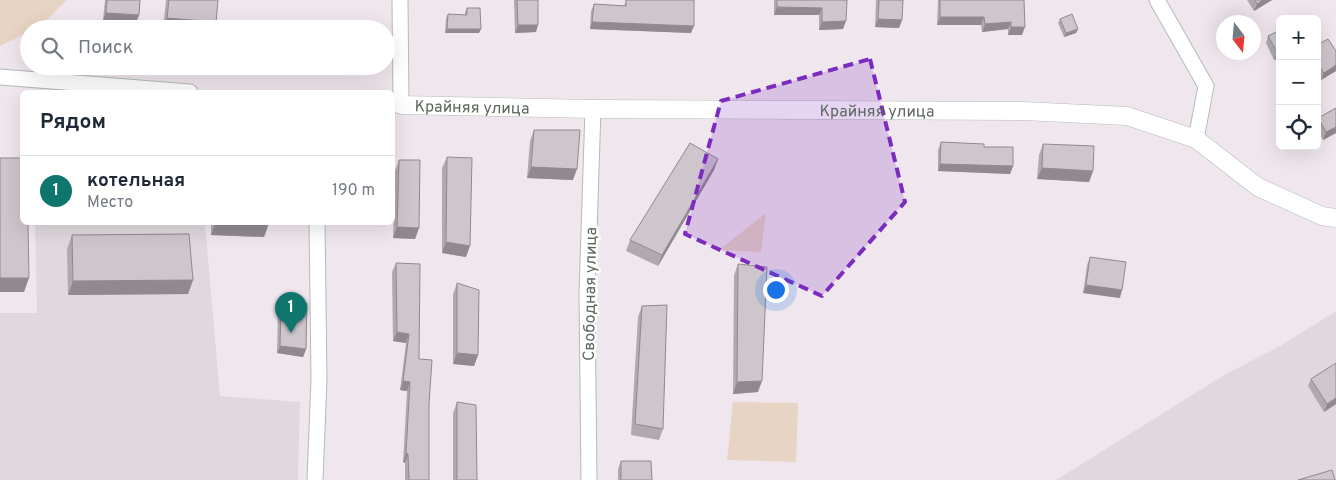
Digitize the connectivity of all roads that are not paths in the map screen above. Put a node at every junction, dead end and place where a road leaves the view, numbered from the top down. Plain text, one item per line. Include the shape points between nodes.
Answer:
1 (400, 0) edge
2 (1157, 0) edge
3 (0, 77) edge
4 (165, 90) edge
5 (397, 105) edge
6 (594, 109) junction
7 (1196, 139) junction
8 (1336, 218) edge
9 (317, 225) edge
10 (315, 480) edge
11 (589, 480) edge

1 - 5 street
2 - 7 street via 1206,86
3 - 4 street
5 - 6 street, Крайняя улица
6 - 7 street, Крайняя улица via 1023,112 1127,116
6 - 11 street, Свободная улица via 587,294
7 - 8 street, Крайняя улица via 1258,188 1322,216
9 - 10 street

